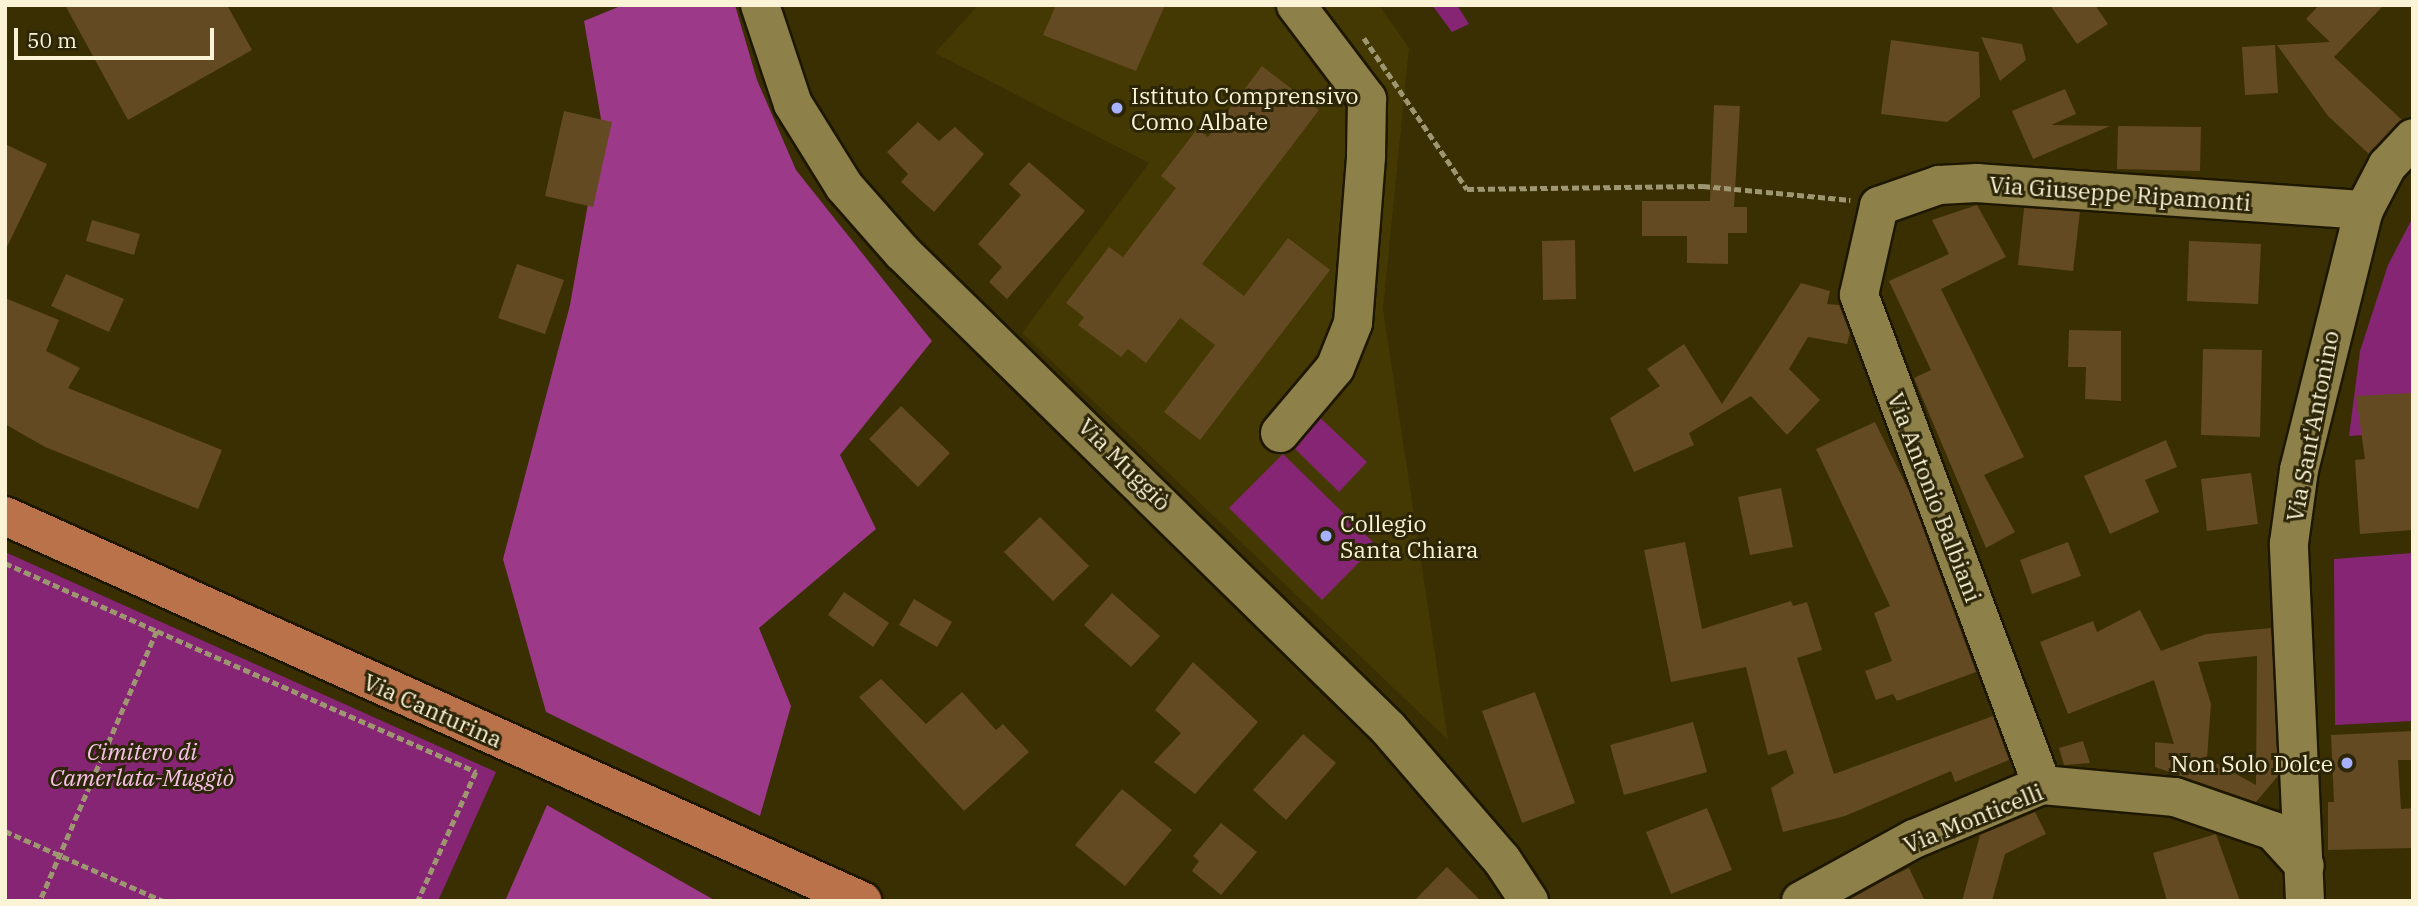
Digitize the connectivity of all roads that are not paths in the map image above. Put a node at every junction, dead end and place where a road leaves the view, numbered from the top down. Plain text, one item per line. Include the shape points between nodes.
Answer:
1 (760, 5) edge
2 (1296, 5) edge
3 (2413, 138) edge
4 (1875, 199) joint
5 (2364, 210) junction
6 (1280, 433) dead end
7 (5, 516) edge
8 (2042, 785) junction
9 (2305, 883) edge
10 (862, 901) edge
11 (1529, 901) edge
12 (1801, 901) edge

1 - 11 street, Via Muggiò via 793,104 844,186 902,252 1009,350 1388,728 1502,860
2 - 6 street via 1367,99 1366,156 1353,324 1335,368
3 - 5 street, Via Sant'Antonino via 2387,166
4 - 5 street, Via Giuseppe Ripamonti via 1928,187 1977,183
4 - 8 street, Via Antonio Balbiani via 1859,295
5 - 9 street, Via Sant'Antonino via 2326,342 2290,543
7 - 10 main road, Via Canturina
8 - 9 street, Via Monticelli via 2175,797 2273,831
8 - 12 street, Via Monticelli via 1914,839

